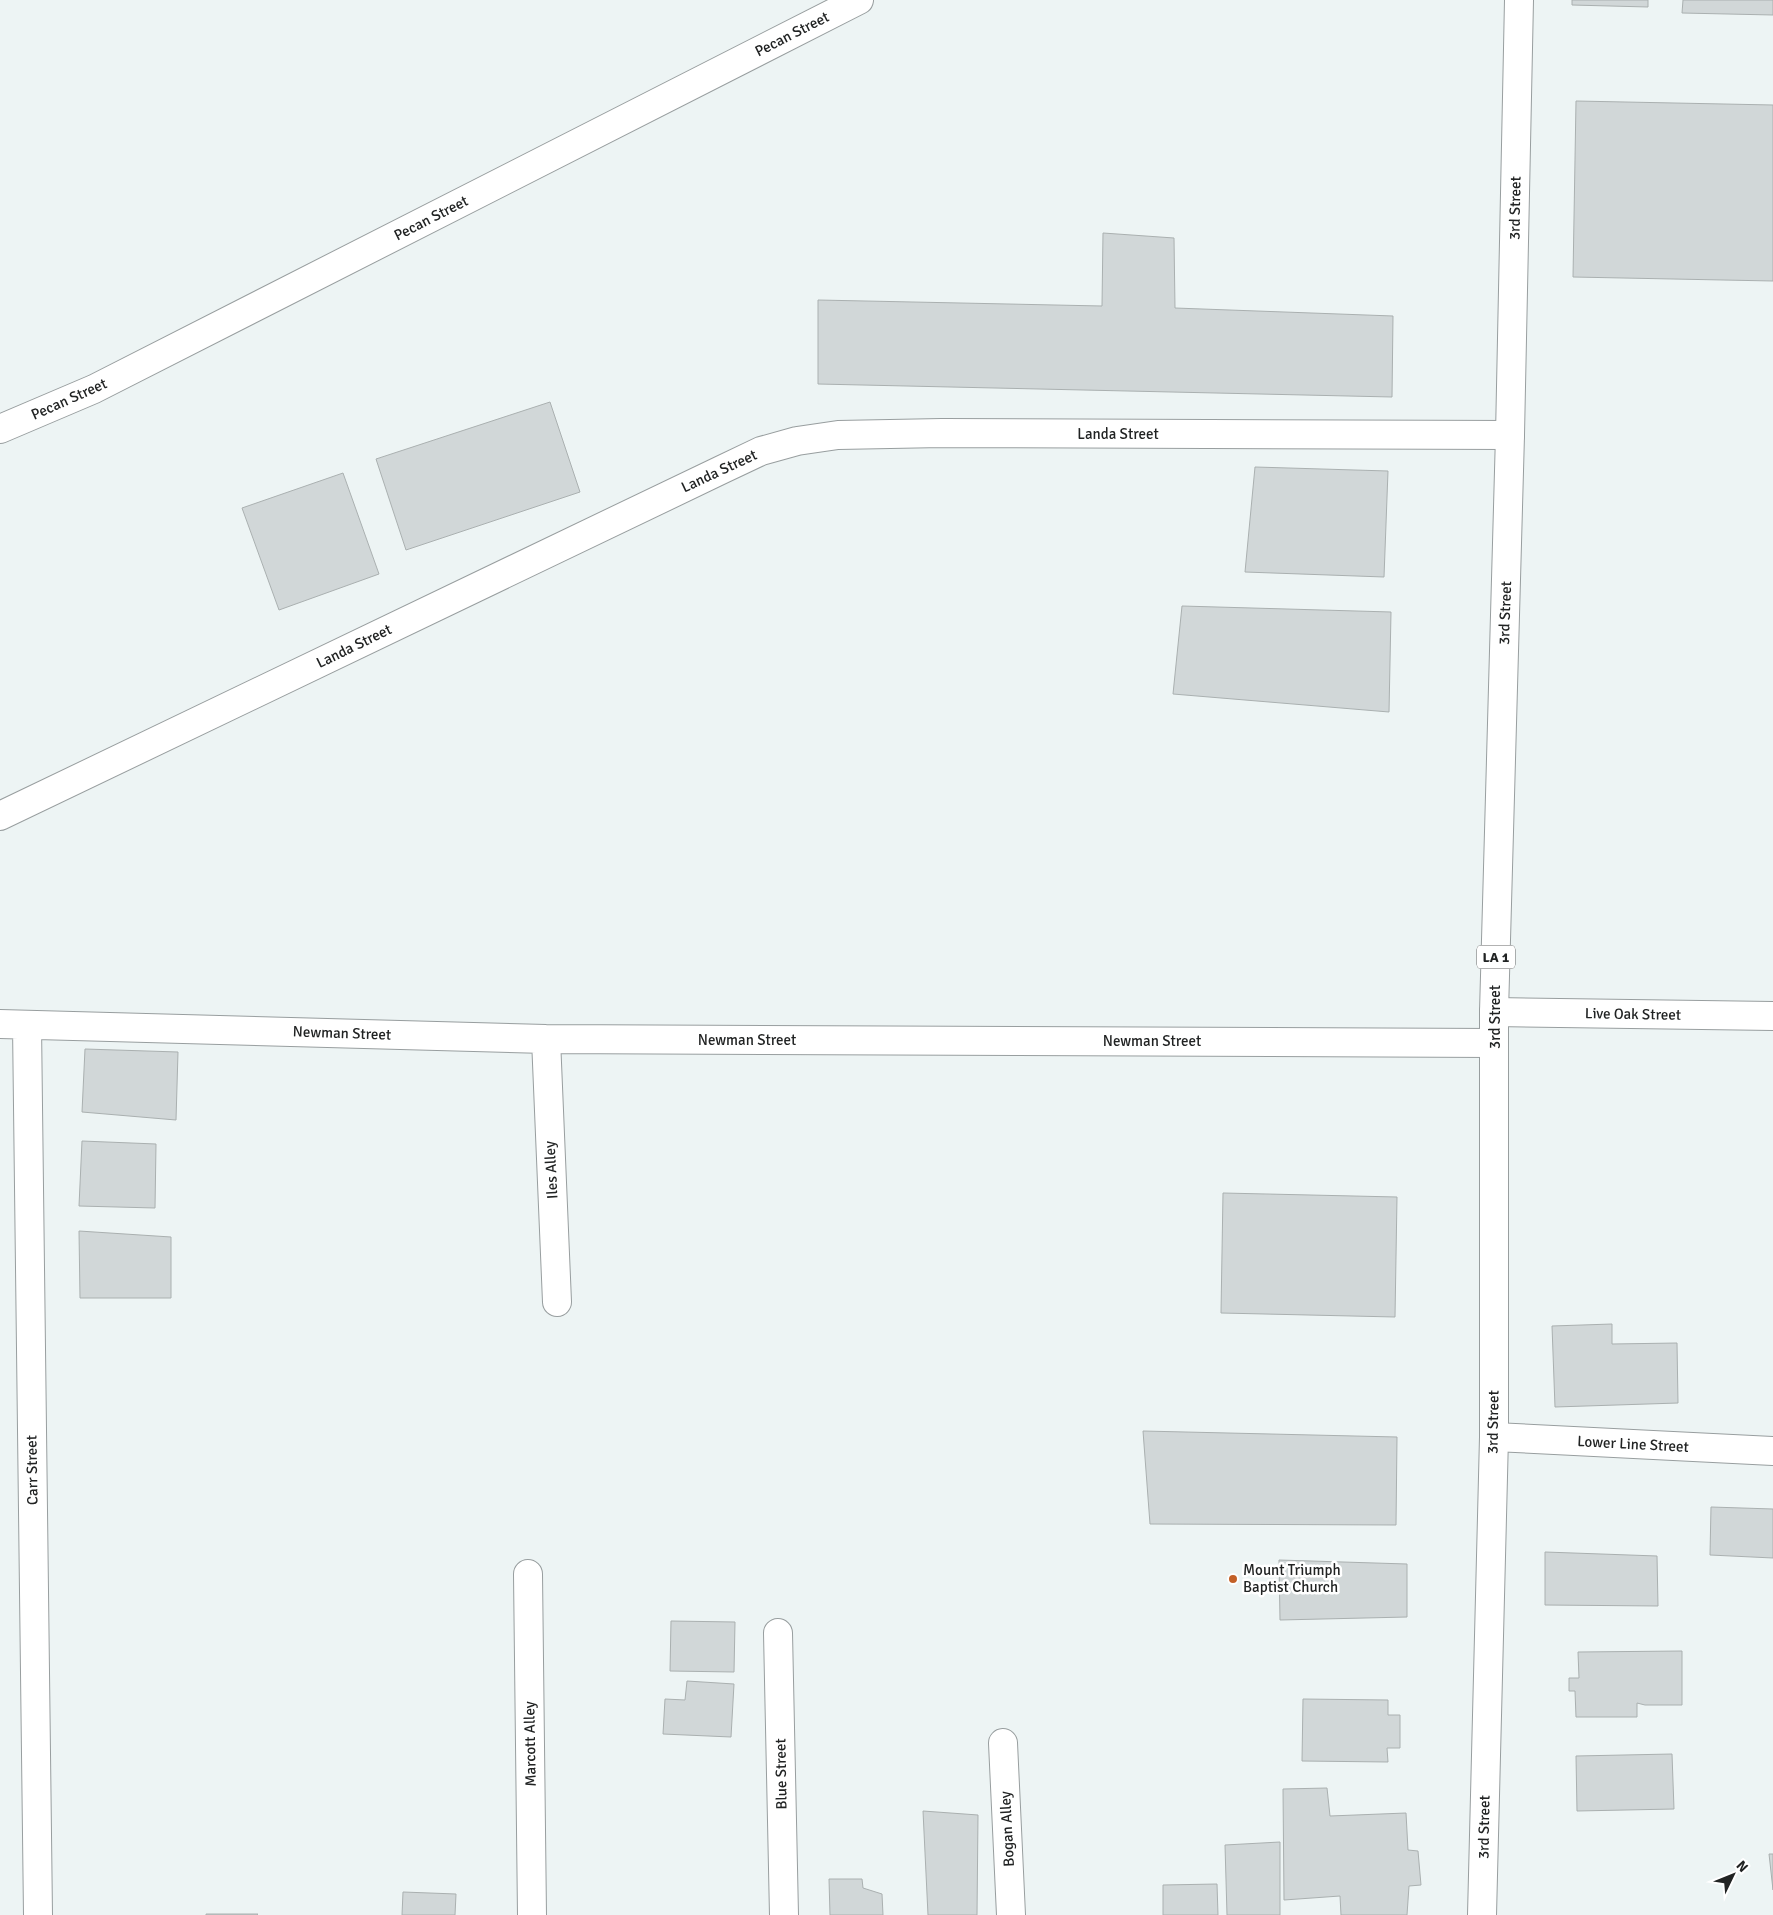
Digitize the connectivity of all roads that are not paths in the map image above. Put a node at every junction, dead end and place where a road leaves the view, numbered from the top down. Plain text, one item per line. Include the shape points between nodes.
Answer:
1 (859, 0) edge
2 (1519, 0) edge
3 (0, 429) edge
4 (1510, 435) junction
5 (0, 816) edge
6 (1494, 1012) junction
7 (1773, 1016) edge
8 (0, 1024) edge
9 (27, 1025) junction
10 (546, 1039) junction
11 (1494, 1043) junction
12 (557, 1302) dead end
13 (1494, 1437) junction
14 (1773, 1451) edge
15 (528, 1574) dead end
16 (778, 1633) dead end
17 (1003, 1743) dead end
18 (38, 1915) edge
19 (532, 1915) edge
20 (784, 1915) edge
21 (1011, 1915) edge
22 (1482, 1915) edge

1 - 3 street, Pecan Street via 94,389
2 - 4 street, 3rd Street / LA 1
4 - 5 street, Landa Street via 942,433 838,435 797,441 753,455
4 - 6 street, 3rd Street / LA 1
6 - 7 street, Live Oak Street
6 - 11 street, 3rd Street / LA 1
8 - 9 street, Newman Street
9 - 10 street, Newman Street
9 - 18 street, Carr Street
10 - 11 street, Newman Street
10 - 12 street, Iles Alley
11 - 13 street, 3rd Street / LA 1
13 - 14 street, Lower Line Street
13 - 22 street, 3rd Street / LA 1
15 - 19 street, Marcott Alley
16 - 20 street, Blue Street
17 - 21 street, Bogan Alley

